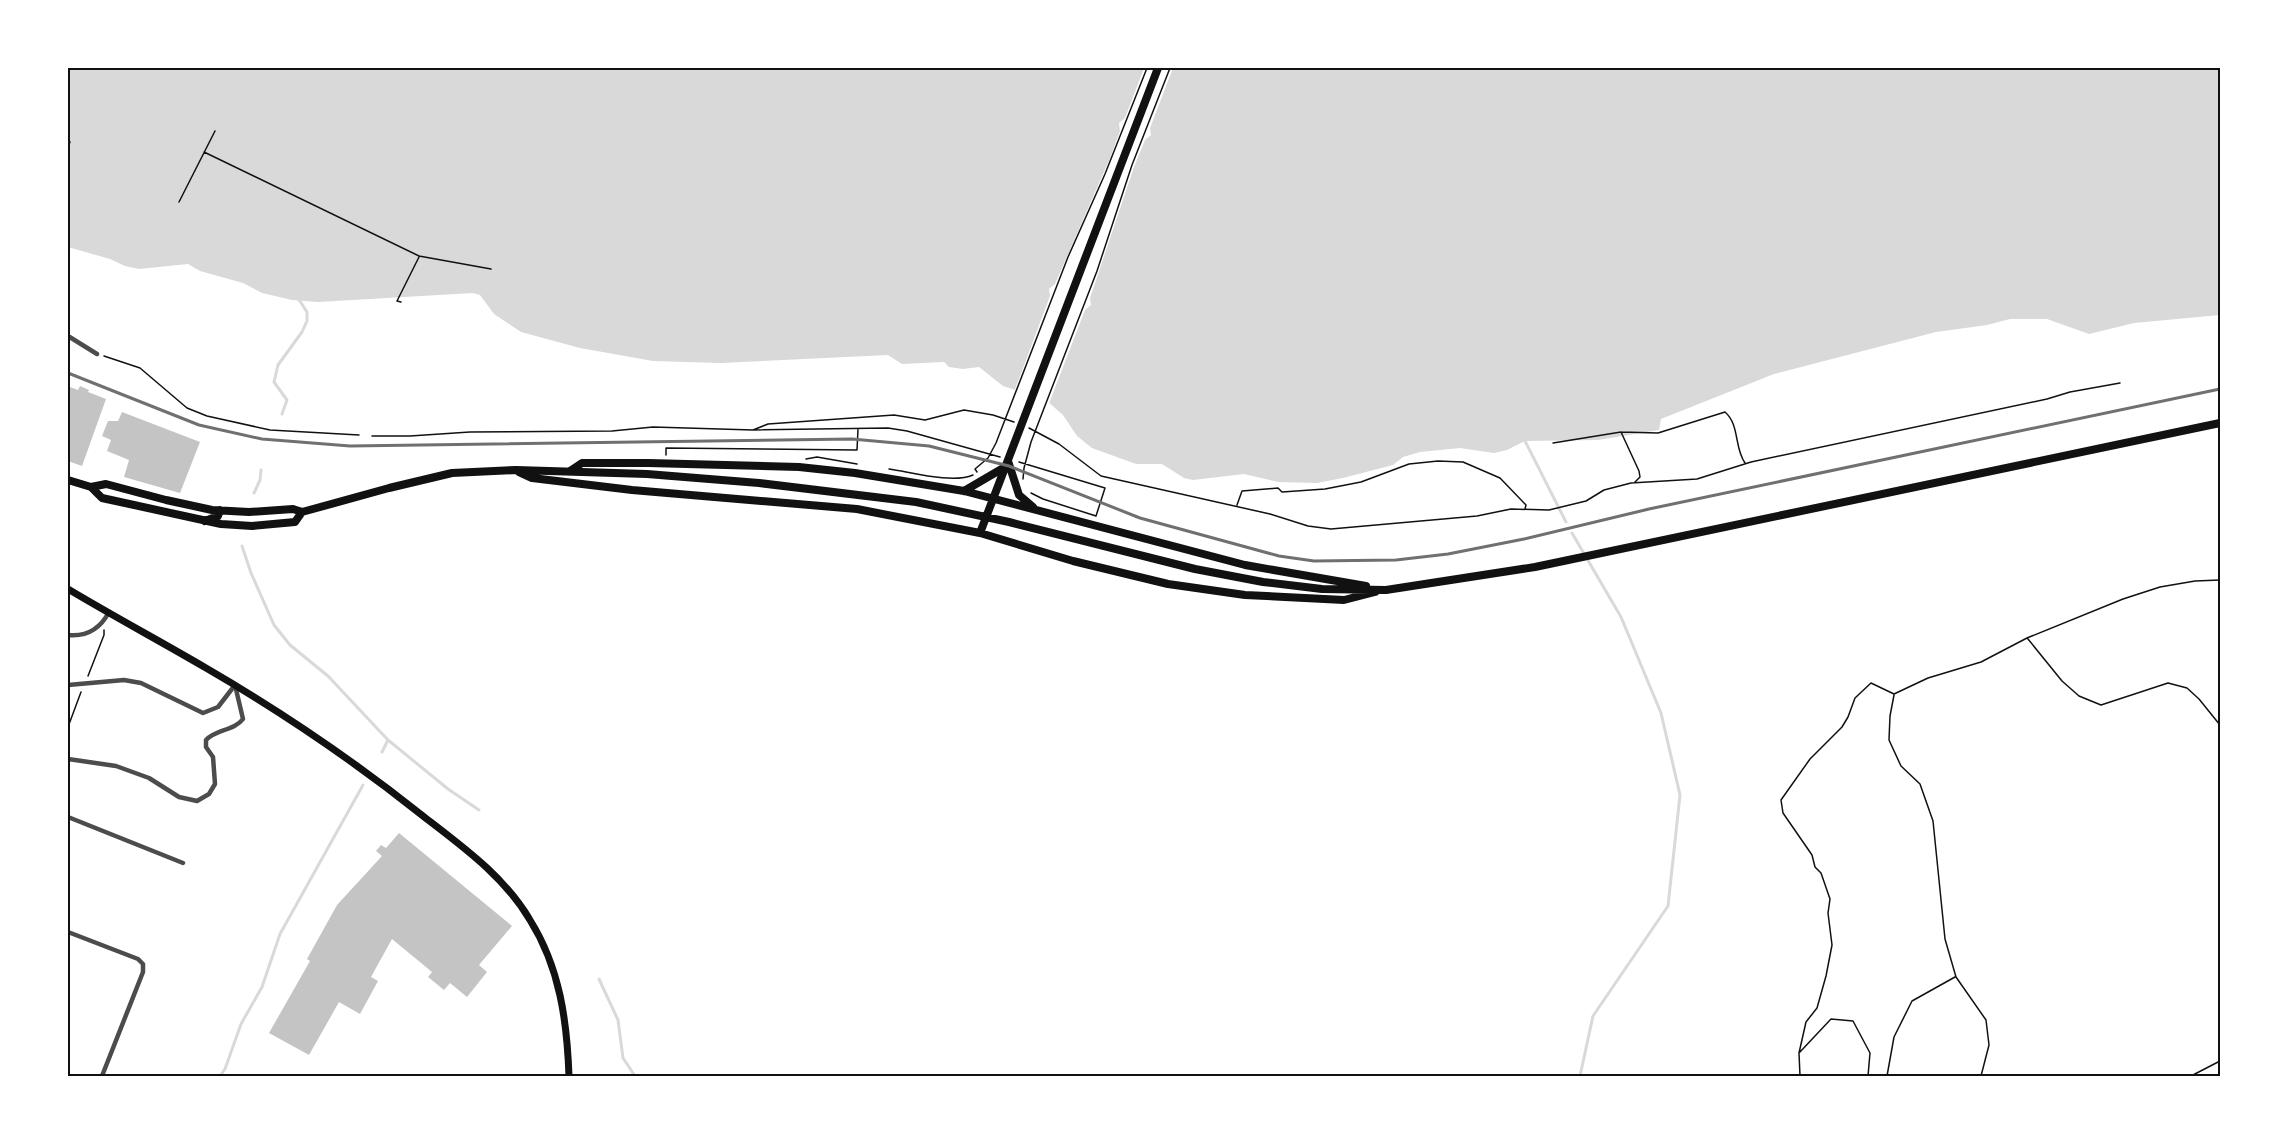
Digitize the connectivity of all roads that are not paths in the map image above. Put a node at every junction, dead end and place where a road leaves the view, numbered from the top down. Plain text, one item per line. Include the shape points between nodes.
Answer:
1 (1158, 68) edge
2 (68, 336) edge
3 (97, 354) road end
4 (2220, 423) edge
5 (1006, 463) junction
6 (516, 470) junction
7 (570, 471) junction
8 (68, 480) edge
9 (91, 487) junction
10 (964, 491) junction
11 (992, 500) junction
12 (1034, 508) junction
13 (220, 510) junction
14 (302, 512) junction
15 (205, 521) junction
16 (980, 532) junction
17 (68, 589) edge
18 (1386, 590) junction
19 (109, 612) junction
20 (68, 635) edge
21 (68, 685) edge
22 (235, 685) junction
23 (68, 759) edge
24 (68, 817) edge
25 (183, 863) dead end
26 (68, 932) edge
27 (102, 1077) edge
28 (569, 1077) edge

1 - 5 main road
2 - 3 street
4 - 18 main road via 1535,567
5 - 10 main road
5 - 11 main road
5 - 12 main road via 1019,495
6 - 7 main road
6 - 14 main road via 452,473
6 - 16 main road via 532,478 632,490 857,509
7 - 10 main road via 582,463 809,468 890,474
7 - 18 main road via 759,483 916,502 1251,580
8 - 9 main road
9 - 13 main road via 106,484
9 - 15 main road via 102,498
10 - 11 main road
11 - 12 main road
11 - 16 main road
12 - 18 main road via 1276,572
13 - 14 main road
13 - 15 main road via 218,516
14 - 15 main road via 296,522 278,524 237,526
16 - 18 main road via 1168,584 1344,600
17 - 19 main road
19 - 20 street via 101,626 89,633
19 - 22 main road
21 - 22 street via 124,680 141,683 202,713 218,707
22 - 23 street via 243,721 206,740 213,757 215,784 209,794 197,801 178,797 149,778 116,766
22 - 28 main road via 333,748 402,799 474,855 512,893 539,935 557,979 565,1015
24 - 25 street
26 - 27 street via 143,964

